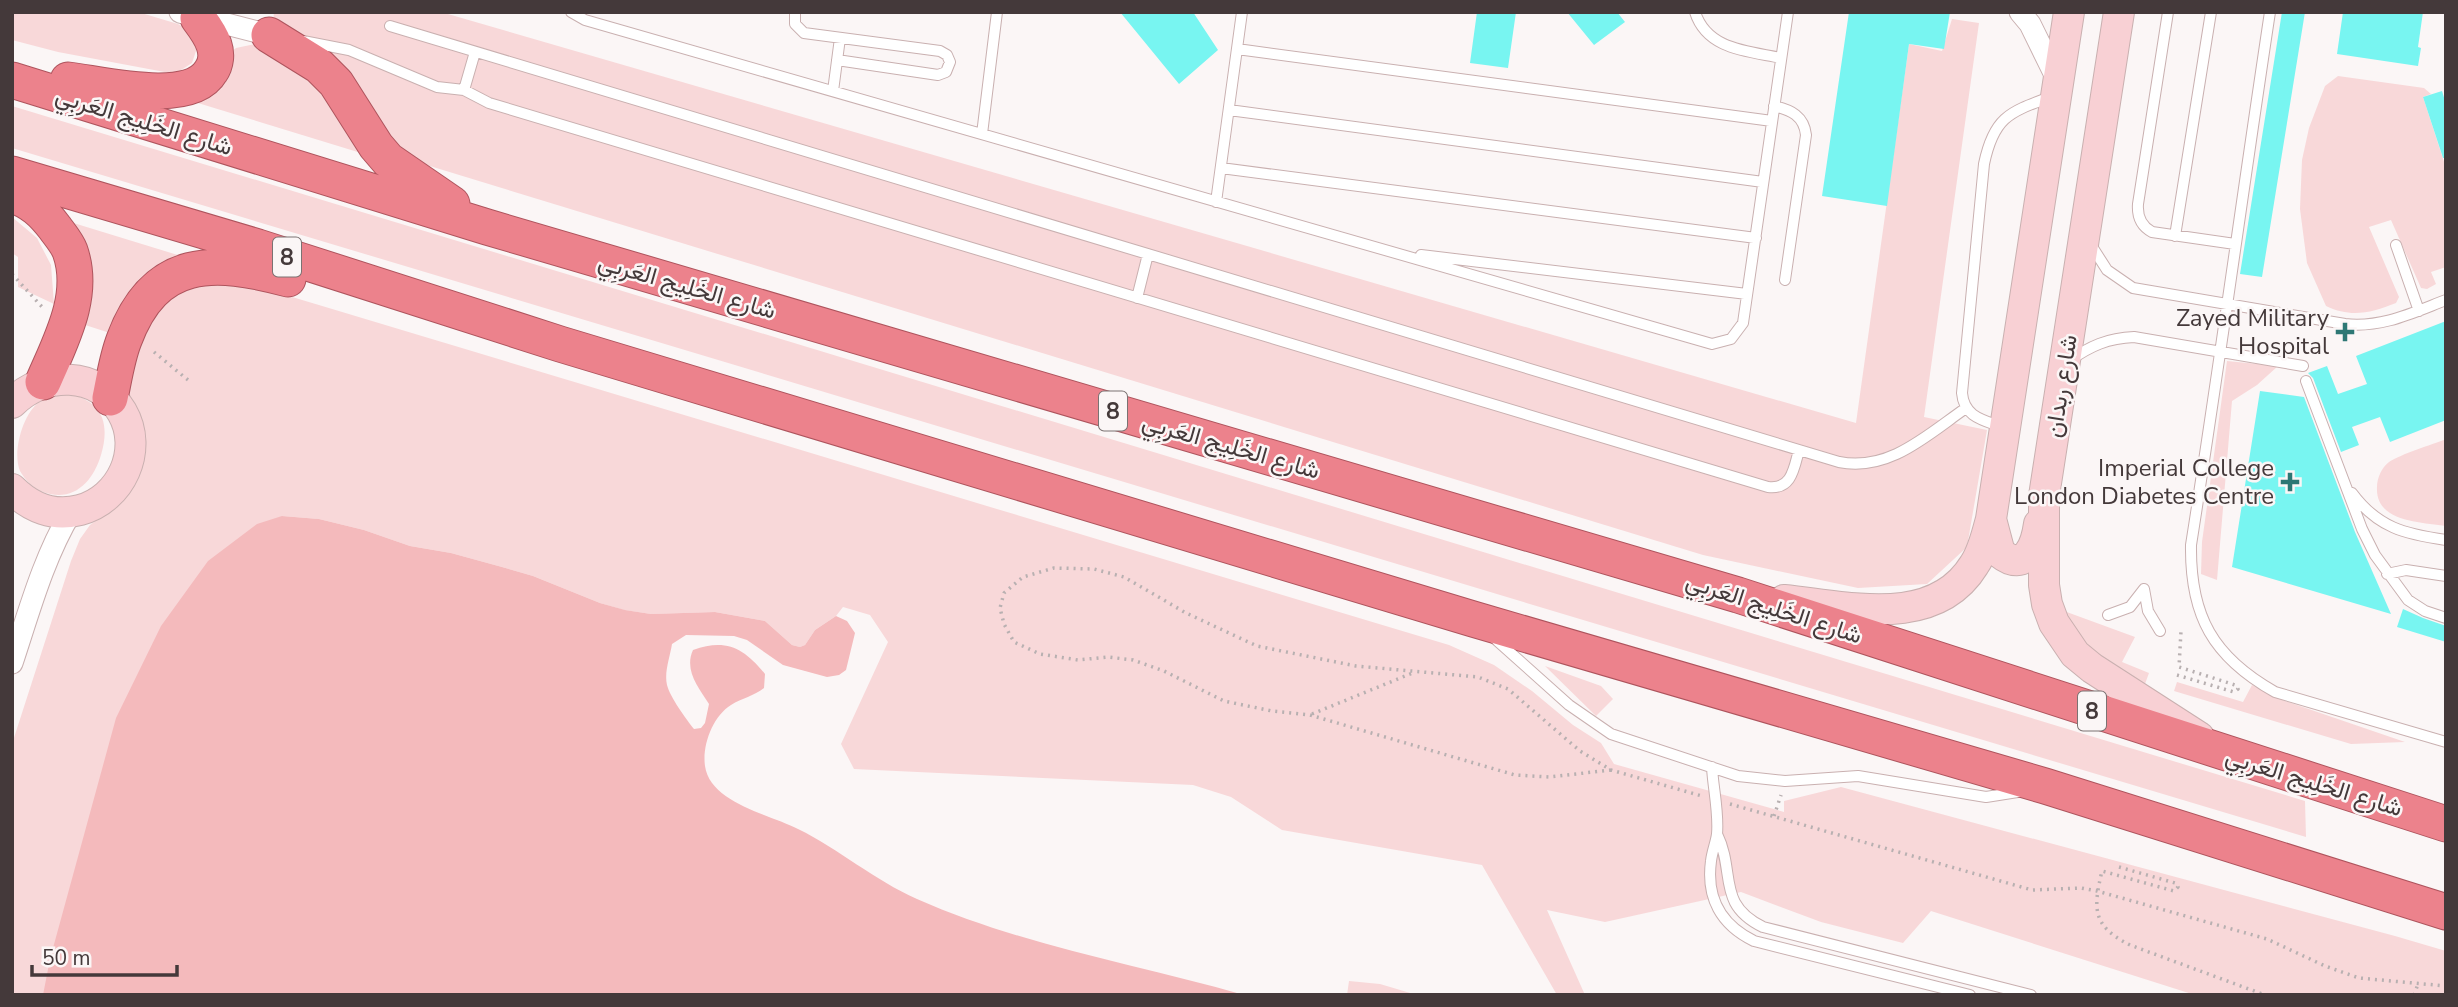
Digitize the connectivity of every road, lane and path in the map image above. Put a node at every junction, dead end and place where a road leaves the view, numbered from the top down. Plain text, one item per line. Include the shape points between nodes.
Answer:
1 (571, 12) edge
2 (796, 12) edge
3 (997, 12) edge
4 (1242, 12) edge
5 (1695, 12) edge
6 (1787, 12) edge
7 (2020, 12) edge
8 (2068, 12) edge
9 (2119, 12) edge
10 (2168, 12) edge
11 (2211, 12) edge
12 (2270, 12) edge
13 (189, 15) edge
14 (390, 26) dead end
15 (269, 35) junction
16 (840, 38) junction
17 (1237, 49) junction
18 (475, 52) junction
19 (1781, 58) junction
20 (837, 60) junction
21 (12, 72) edge
22 (12, 80) edge
23 (2057, 88) junction
24 (464, 90) junction
25 (833, 91) junction
26 (1774, 106) junction
27 (1229, 110) junction
28 (1772, 121) junction
29 (982, 134) junction
30 (1221, 168) junction
31 (12, 174) edge
32 (1763, 182) junction
33 (12, 195) edge
34 (1216, 202) junction
35 (487, 228) junction
36 (2086, 229) junction
37 (2175, 236) junction
38 (1756, 237) junction
39 (2235, 244) junction
40 (2396, 245) dead end
41 (1390, 252) junction
42 (1149, 254) junction
43 (12, 274) edge
44 (1784, 280) dead end
45 (1747, 294) junction
46 (1137, 298) junction
47 (2446, 300) edge
48 (2226, 303) junction
49 (46, 311) dead end
50 (2418, 311) junction
51 (560, 344) junction
52 (154, 352) dead end
53 (2222, 352) junction
54 (2064, 365) junction
55 (2303, 366) dead end
56 (188, 380) dead end
57 (2306, 381) dead end
58 (23, 393) edge
59 (110, 398) junction
60 (1965, 408) junction
61 (2005, 428) junction
62 (1799, 450) junction
63 (2346, 484) junction
64 (12, 489) edge
65 (2044, 496) junction
66 (71, 512) junction
67 (1991, 519) junction
68 (2446, 540) edge
69 (2388, 574) junction
70 (2446, 576) edge
71 (1738, 595) junction
72 (2108, 615) dead end
73 (2446, 618) edge
74 (1473, 619) junction
75 (2160, 631) dead end
76 (2181, 631) dead end
77 (12, 663) edge
78 (1415, 672) junction
79 (2177, 675) dead end
80 (1310, 715) junction
81 (2446, 742) edge
82 (2229, 755) junction
83 (1712, 767) junction
84 (1611, 770) junction
85 (1785, 781) junction
86 (2045, 786) junction
87 (1714, 799) junction
88 (1774, 816) junction
89 (2446, 824) edge
90 (1717, 834) junction
91 (2119, 867) dead end
92 (2097, 891) junction
93 (2446, 912) edge
94 (2418, 983) junction
95 (2446, 986) edge
96 (1970, 995) edge
97 (2031, 995) edge
98 (2265, 995) edge
99 (2414, 995) edge

1 - 25 lane via 585,20
2 - 16 lane via 800,31
3 - 29 lane
4 - 17 lane
5 - 19 lane via 1702,27 1726,46
6 - 19 lane
7 - 23 street via 2030,24
8 - 23 main road, شارع ربدان
9 - 36 main road, شارع ربدان
10 - 37 lane via 2138,212 2147,229
11 - 37 lane
12 - 39 lane
13 - 15 street
13 - 21 highway via 214,43 216,55 210,74 193,87 157,91
14 - 18 lane
15 - 24 lane via 339,47 437,87
15 - 35 highway via 319,66 336,83 388,160
16 - 20 lane
16 - 20 lane via 940,51 950,62 947,72 938,75
17 - 27 lane
17 - 28 lane
18 - 24 lane
18 - 42 lane
19 - 26 lane
20 - 25 lane
22 - 35 highway, شارع الخَلِيج العَربِي / 8
23 - 60 lane via 2012,113 1997,125 1989,142 1962,393
23 - 61 main road, شارع ربدان
24 - 46 lane via 489,103
25 - 29 lane
26 - 28 lane
26 - 44 lane via 1798,117 1806,135
27 - 30 lane
27 - 32 lane
28 - 32 lane
29 - 34 lane
30 - 34 lane
30 - 38 lane
31 - 51 highway, 8
32 - 38 lane
33 - 58 highway via 37,208 52,225 69,249 73,267 67,323
34 - 41 lane
35 - 71 highway, شارع الخَلِيج العَربِي / 8
36 - 48 lane via 2097,258 2119,281 2133,288
36 - 54 main road, شارع ربدان
37 - 39 lane
38 - 45 lane
39 - 48 lane
40 - 50 lane
41 - 45 lane
41 - 45 lane via 1712,344 1738,332
42 - 46 lane
42 - 62 lane
43 - 49 path
46 - 62 lane via 1768,488 1787,483
47 - 50 lane
48 - 50 lane via 2367,325
48 - 53 lane
51 - 59 highway via 248,268 214,266 169,279 141,304 123,343
51 - 74 highway, 8
52 - 56 path
53 - 54 lane via 2115,338
53 - 55 lane
53 - 81 lane via 2190,545 2190,575 2204,624 2234,665 2275,692
54 - 65 main road, شارع ربدان
57 - 63 lane
58 - 59 main road via 61,379 95,387
59 - 66 main road via 129,430 127,467 106,498
60 - 61 lane via 1976,418
60 - 62 lane via 1898,454 1877,462 1856,465
61 - 67 main road, شارع ربدان
63 - 68 lane via 2362,505 2387,525 2407,534
63 - 69 lane via 2362,530
64 - 66 main road via 36,507
65 - 67 main road via 2036,542 2021,559 2008,559 2000,553
65 - 82 main road, شارع ربدان via 2047,604 2063,638 2092,668
66 - 77 street via 38,582
67 - 71 main road, شارع ربدان via 1976,564 1948,594 1928,604 1883,610
69 - 70 lane via 2406,570
69 - 73 lane via 2415,606
71 - 82 highway, شارع الخَلِيج العَربِي / 8
72 - 75 lane via 2130,607 2144,589 2148,611
74 - 83 lane via 1593,723 1611,734
74 - 86 highway, 8
76 - 79 path via 2179,667 2238,689 2234,692
78 - 80 path
78 - 80 path via 1356,666 1257,646 1124,577 1094,569 1054,568 1023,577 1004,593 1000,608 1014,642 1040,654 1078,660 1133,660 1224,701
78 - 84 path via 1478,677 1508,689 1580,751
80 - 84 path via 1515,775 1549,778
82 - 89 highway, شارع الخَلِيج العَربِي / 8
83 - 85 lane via 1738,776
83 - 87 lane
84 - 87 path
85 - 86 lane via 1865,776 1986,797
85 - 88 path
86 - 93 highway, 8
87 - 88 path
87 - 90 lane
88 - 92 path via 2032,890
90 - 96 lane via 1710,890 1719,912 1744,936
90 - 97 lane via 1734,904 1763,927
91 - 92 path via 2175,883 2178,889 2102,871
92 - 94 path via 2267,939 2359,978
92 - 98 path via 2096,913 2110,935
94 - 95 path
94 - 99 path

